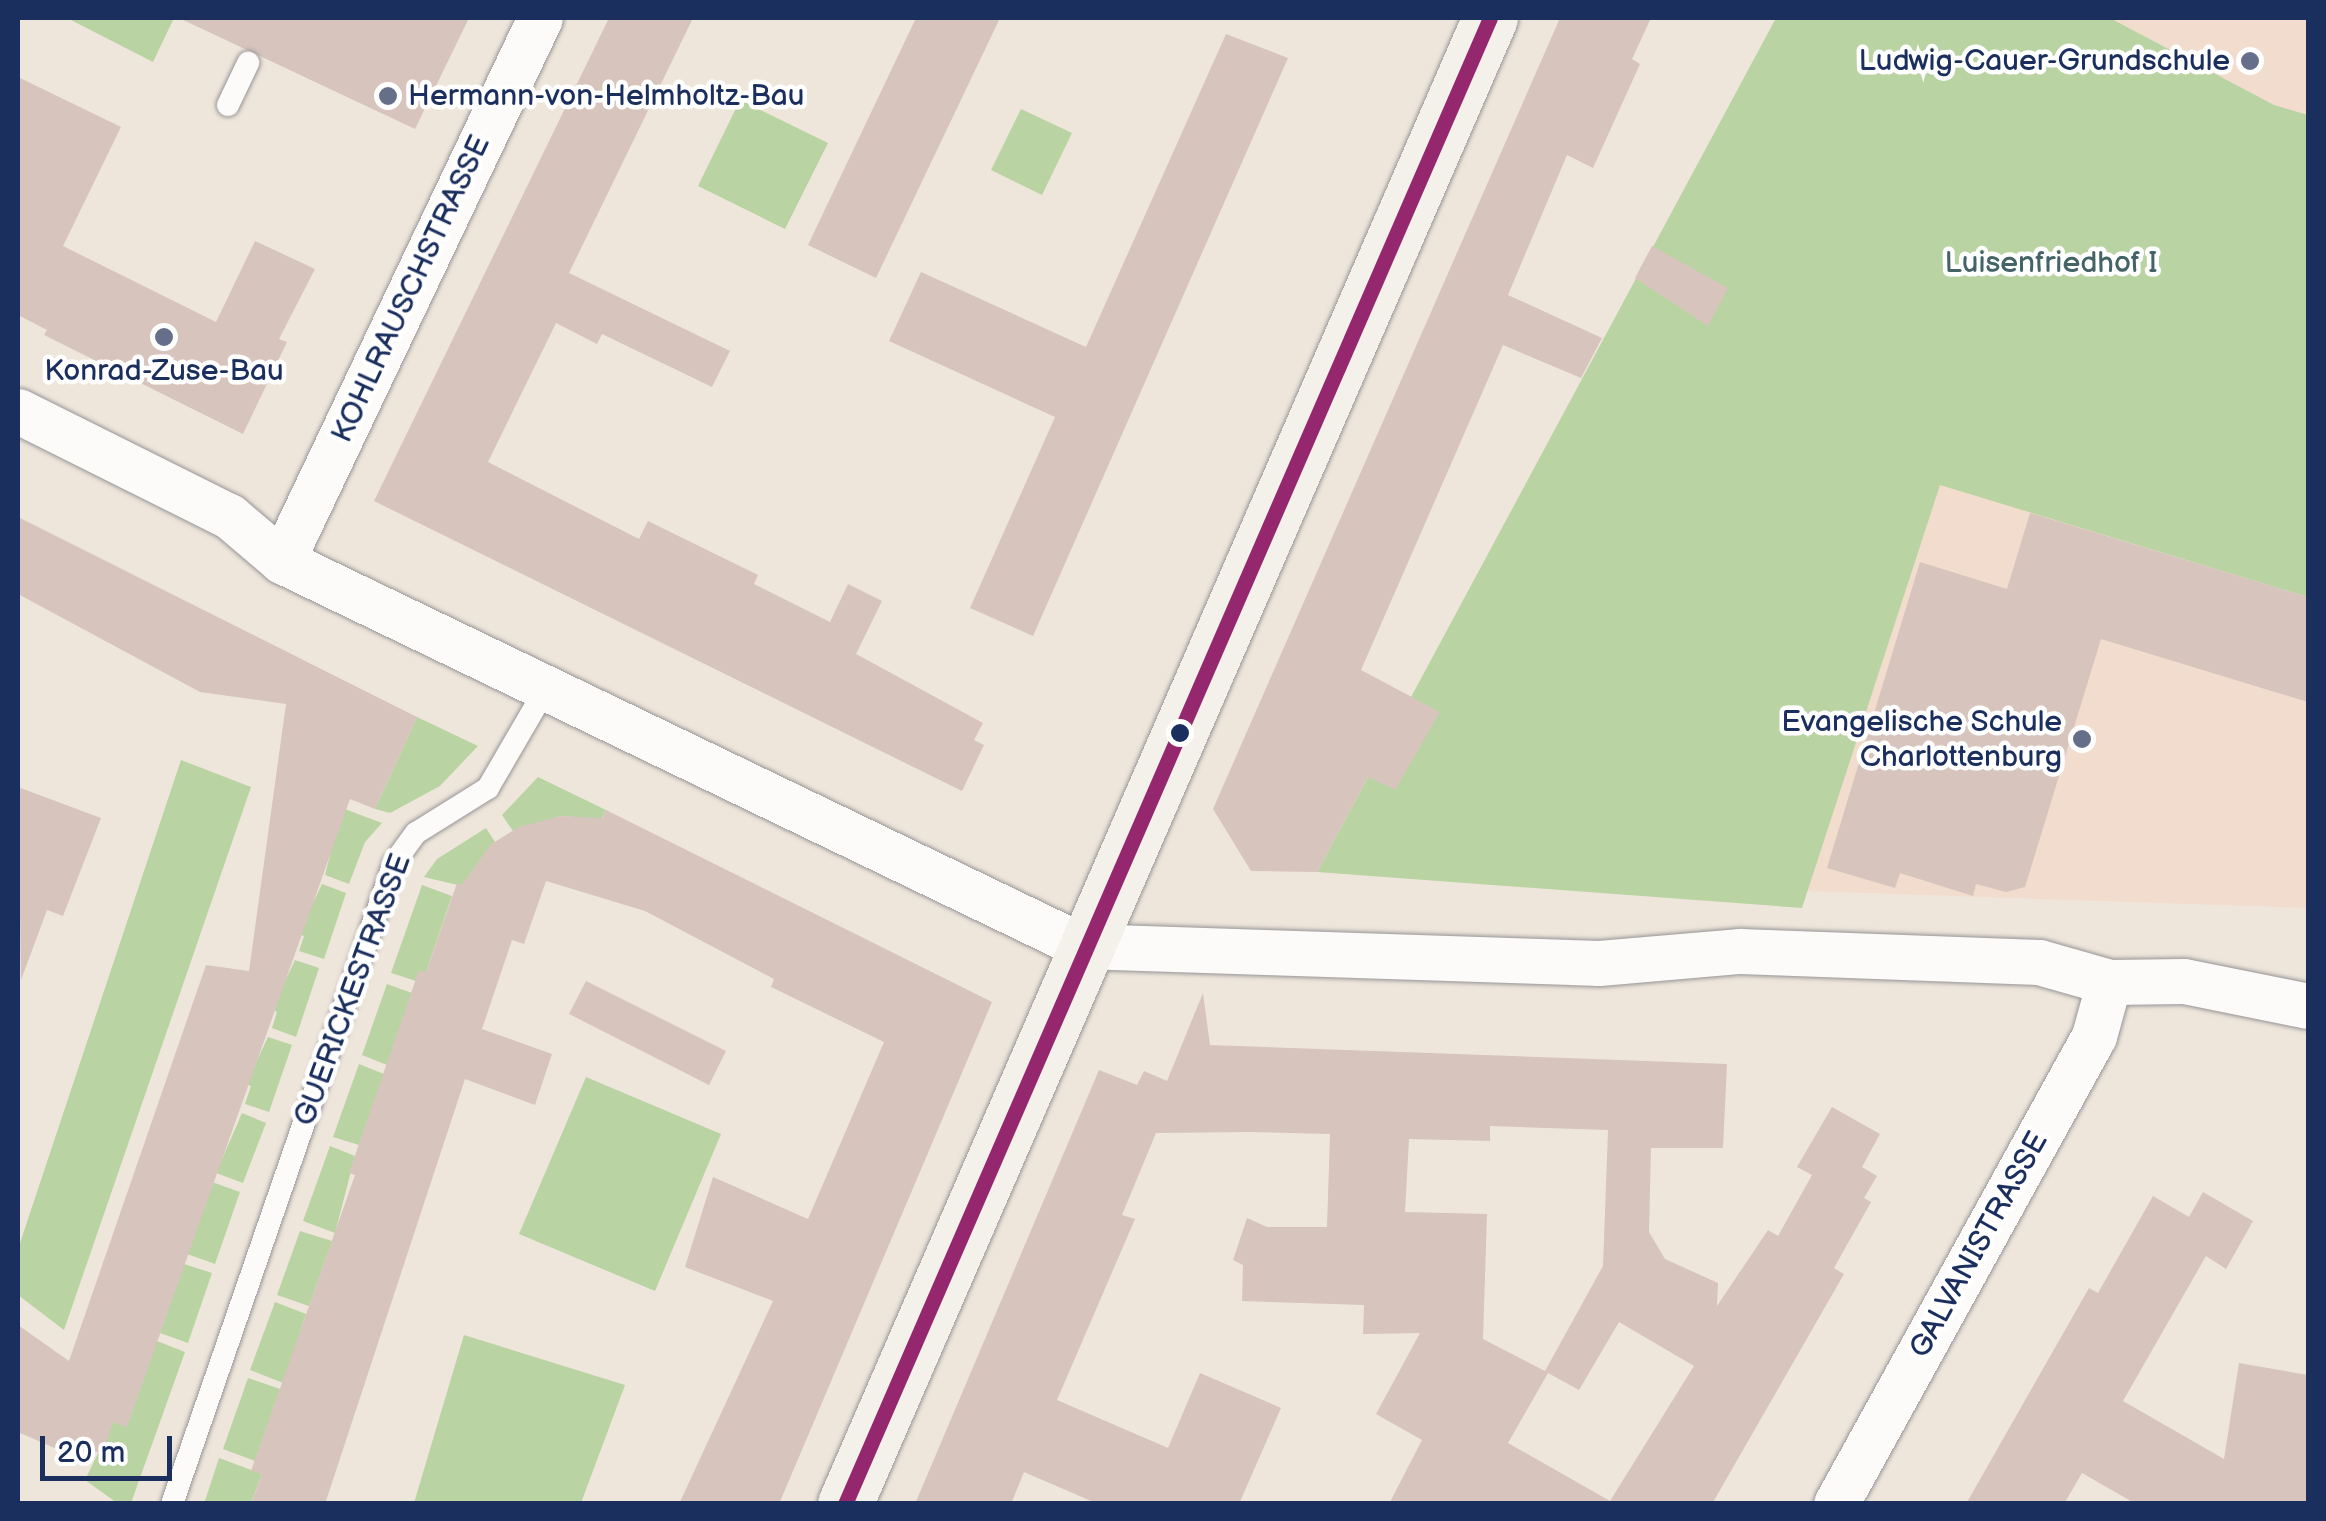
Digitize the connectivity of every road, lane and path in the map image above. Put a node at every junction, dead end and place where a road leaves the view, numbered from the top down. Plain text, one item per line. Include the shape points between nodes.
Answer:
1 (540, 18) edge
2 (1490, 18) edge
3 (248, 63) dead end
4 (228, 105) dead end
5 (18, 411) edge
6 (282, 561) junction
7 (545, 690) junction
8 (1082, 946) junction
9 (2109, 982) junction
10 (2308, 1006) edge
11 (172, 1504) edge
12 (845, 1504) edge
13 (1836, 1504) edge

1 - 6 street, KOHLRAUSCHSTRASSE
2 - 8 street
3 - 4 lane
5 - 6 street via 229,516
6 - 7 street
7 - 8 street
7 - 11 lane, GUERICKESTRASSE via 488,788 416,833 394,863
8 - 9 street via 1599,963 1740,951 2039,962
8 - 12 street
9 - 10 street via 2202,984
9 - 13 street, GALVANISTRASSE via 2094,1036

